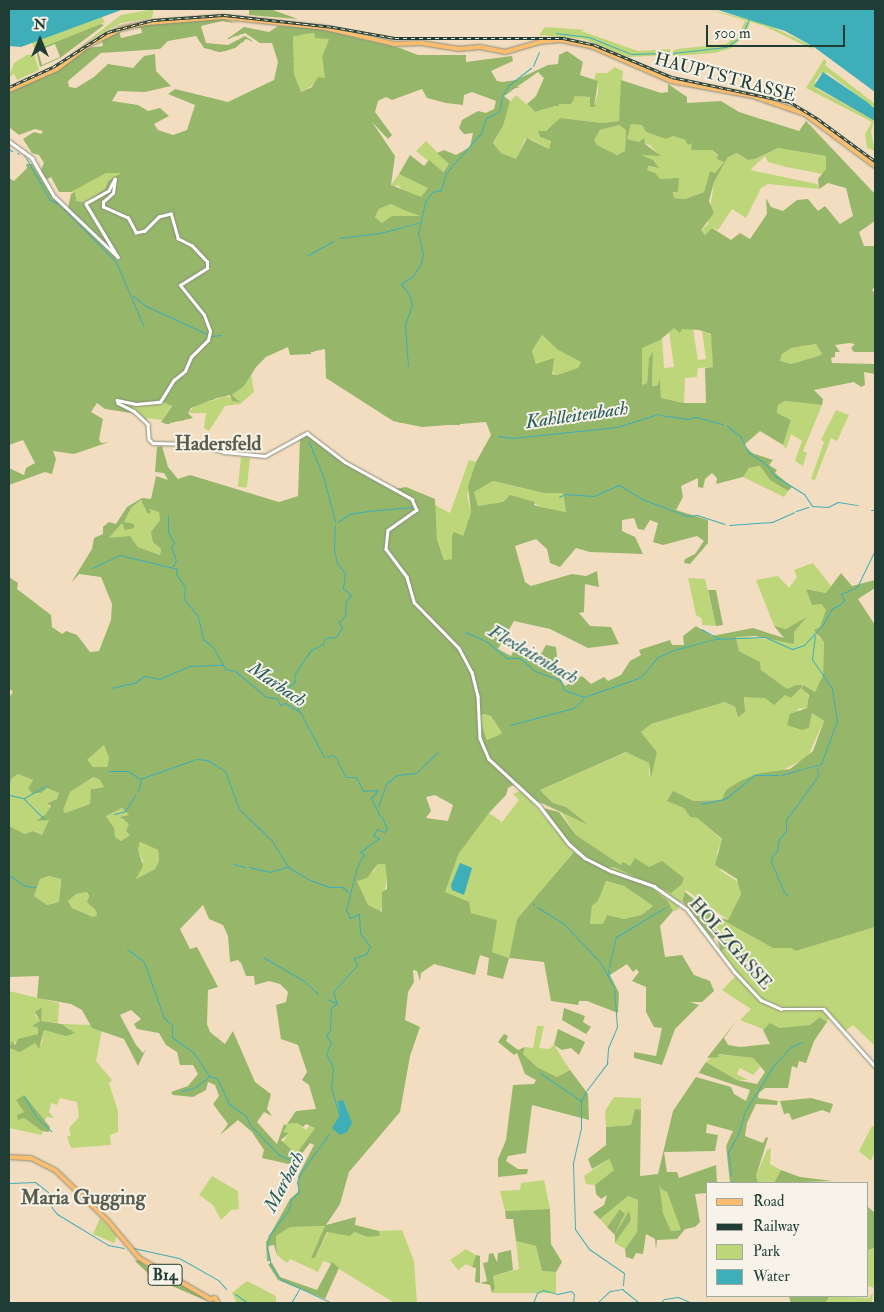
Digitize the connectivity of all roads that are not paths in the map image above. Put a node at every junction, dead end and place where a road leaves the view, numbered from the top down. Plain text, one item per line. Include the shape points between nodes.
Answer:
1 (9, 90) edge
2 (9, 141) edge
3 (875, 166) edge
4 (875, 1066) edge
5 (9, 1157) edge
6 (210, 1301) edge
7 (218, 1303) edge

1 - 3 main road, HAUPTSTRASSE via 57,69 86,46 116,31 147,23 223,17 326,28 395,44 421,43 454,49 480,47 501,52 562,40 594,47 668,80 753,96 804,114
2 - 4 street, HOLZGASSE via 32,158 54,196 115,257 119,257 118,253 86,204 109,191 115,179 113,193 102,207 128,218 136,233 145,231 160,217 172,214 178,239 192,246 207,262 206,269 180,285 207,321 208,340 191,357 185,372 174,380 160,402 136,404 117,400 148,424 149,440 158,444 198,444 225,452 265,456 307,434 346,462 404,494 417,506 416,512 388,530 386,549 407,578 414,602 459,648 472,672 478,696 482,744 492,762 539,805 580,854 597,865 647,883 675,899 697,920 734,971 761,1000 781,1009 824,1009
5 - 6 main road, B14 via 31,1158 56,1171 108,1221 139,1258
6 - 7 main road, B14 via 215,1298

